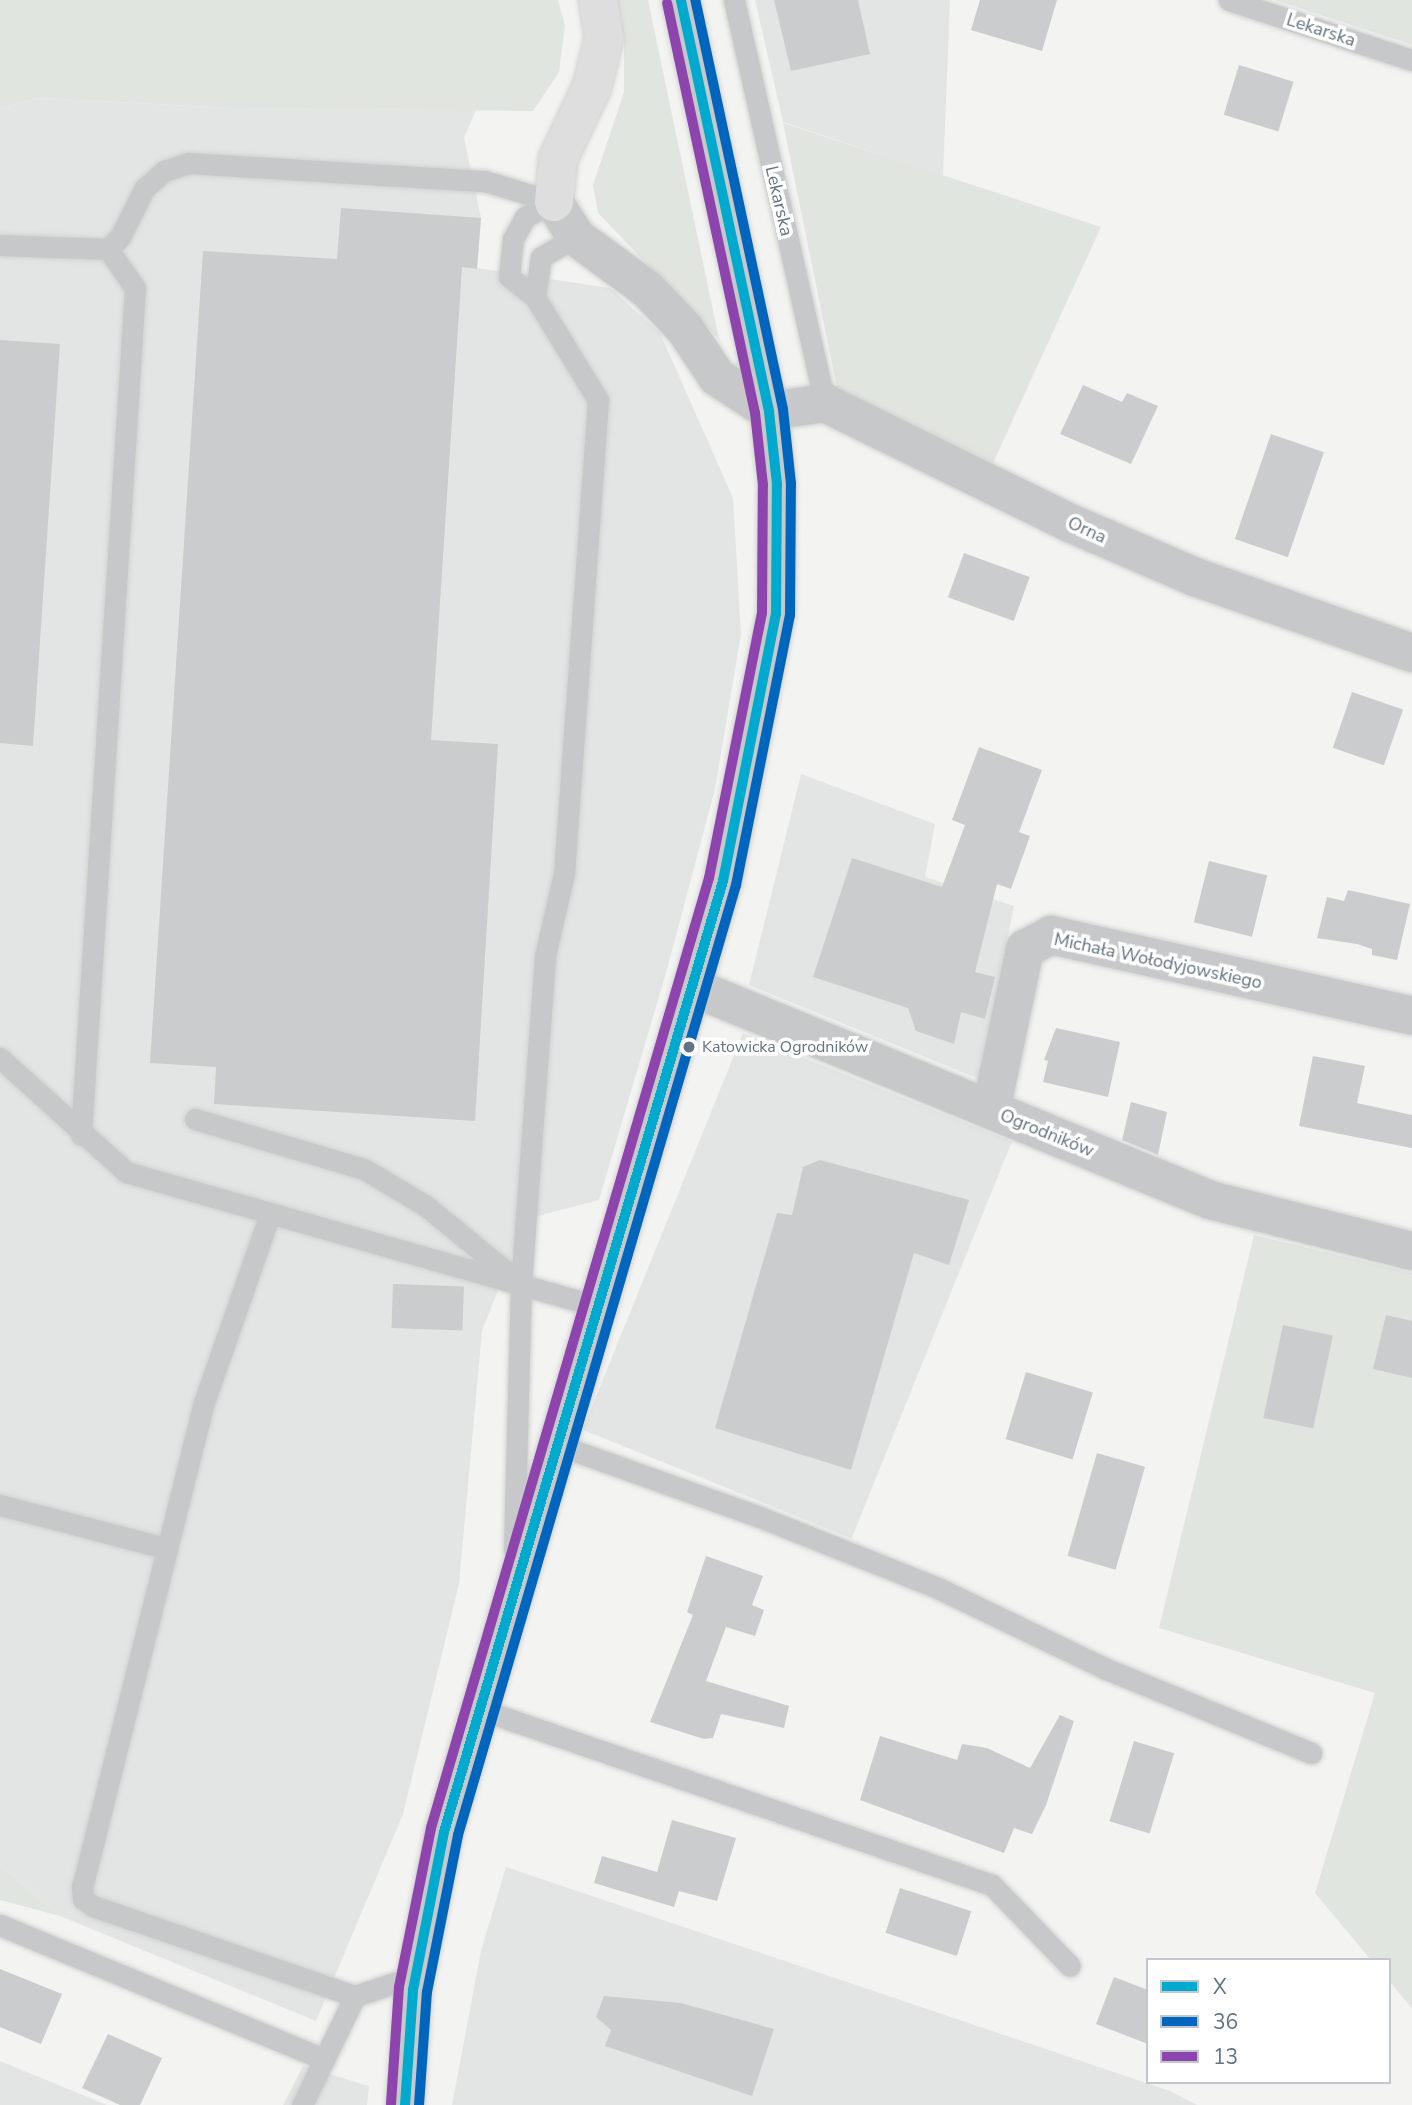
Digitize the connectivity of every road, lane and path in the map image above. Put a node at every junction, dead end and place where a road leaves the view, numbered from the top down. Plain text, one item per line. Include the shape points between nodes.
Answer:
1 (598, 0) edge
2 (681, 0) edge
3 (734, 0) edge
4 (1229, 0) edge
5 (1412, 60) edge
6 (554, 202) junction
7 (576, 237) junction
8 (0, 245) edge
9 (108, 249) junction
10 (535, 297) junction
11 (825, 403) junction
12 (769, 411) junction
13 (1412, 653) edge
14 (692, 987) junction
15 (1412, 1017) edge
16 (0, 1058) edge
17 (23, 1080) junction
18 (0, 1086) edge
19 (990, 1110) junction
20 (195, 1119) dead end
21 (81, 1135) junction
22 (270, 1214) junction
23 (1412, 1251) edge
24 (521, 1284) junction
25 (596, 1306) junction
26 (555, 1444) junction
27 (0, 1505) edge
28 (165, 1548) junction
29 (513, 1591) junction
30 (479, 1709) junction
31 (1311, 1753) dead end
32 (0, 1925) edge
33 (1070, 1966) dead end
34 (415, 1976) junction
35 (355, 1996) junction
36 (324, 2059) junction
37 (302, 2105) edge
38 (405, 2105) edge

1 - 6 highway via 604,38 592,87 558,159
2 - 12 street
3 - 11 lane, Lekarska
4 - 5 lane, Lekarska
6 - 7 street
6 - 9 lane via 485,181 188,163 164,171 144,189 120,237
6 - 10 lane via 525,217 513,239 509,277
7 - 10 lane via 541,257
7 - 12 street via 647,289 685,329 717,377
8 - 9 lane
9 - 21 lane via 135,288
10 - 24 lane via 598,400 564,874 545,956
11 - 12 street
11 - 13 street, Orna via 1070,523 1195,578
12 - 14 street via 778,508 774,628 744,791
14 - 19 street, Ogrodników
14 - 25 street
15 - 19 street, Michała Wołodyjowskiego via 1051,935 1025,949
16 - 17 lane
17 - 18 lane
17 - 21 lane
19 - 23 street, Ogrodników via 1210,1199
20 - 24 lane via 364,1169 426,1206
21 - 22 lane via 126,1172
22 - 24 lane
22 - 28 lane via 204,1402
24 - 25 lane
24 - 29 lane
25 - 26 street
26 - 29 street
26 - 31 lane via 757,1516 916,1580 1104,1668
27 - 28 lane
28 - 35 lane via 82,1886 83,1899
29 - 30 street
30 - 33 lane via 992,1885
30 - 34 street via 444,1832
32 - 36 lane
34 - 35 lane
34 - 38 street
35 - 36 lane
36 - 37 lane

